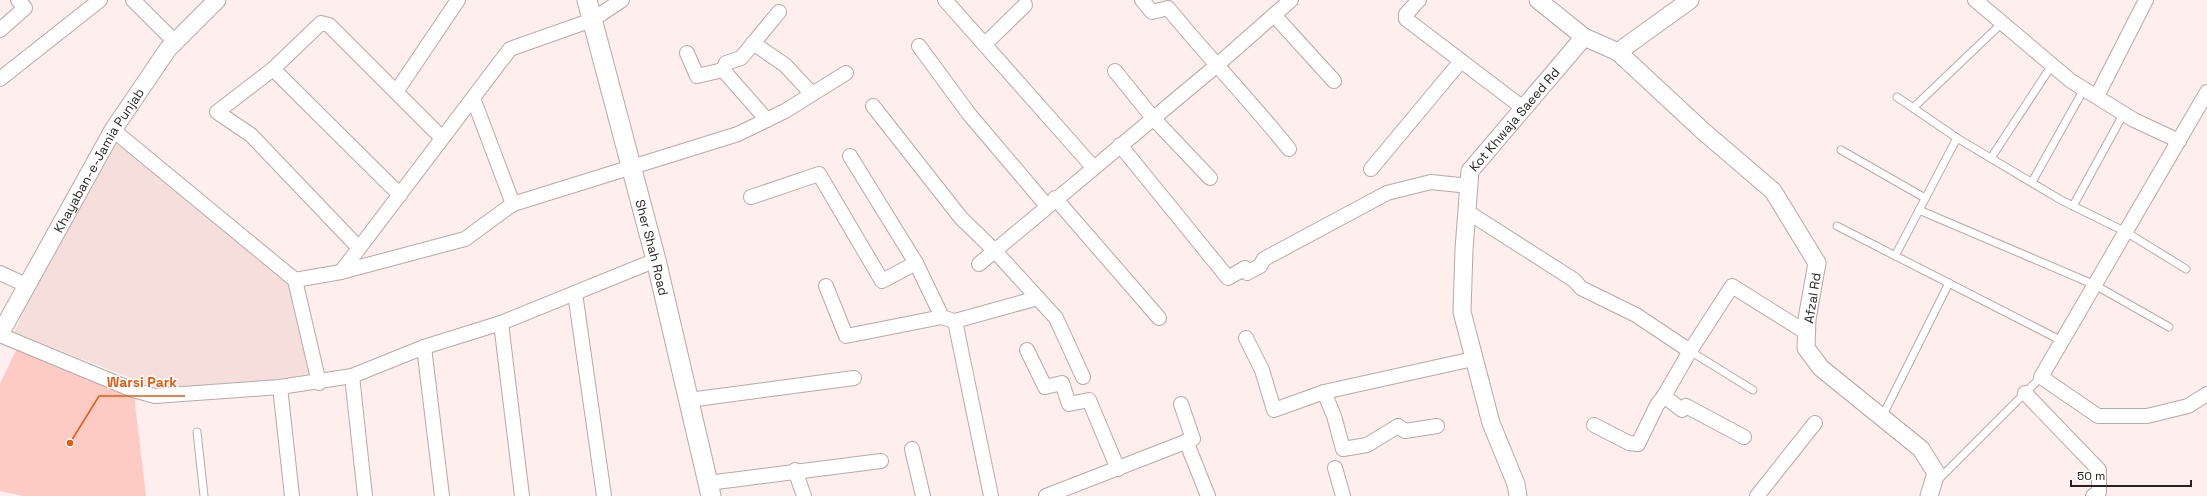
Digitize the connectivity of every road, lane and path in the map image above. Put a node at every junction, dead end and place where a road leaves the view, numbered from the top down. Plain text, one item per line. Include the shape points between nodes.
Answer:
1 (18, 0) edge
2 (100, 0) edge
3 (133, 0) edge
4 (217, 0) edge
5 (458, 0) edge
6 (587, 0) edge
7 (622, 0) edge
8 (946, 0) edge
9 (1142, 0) edge
10 (1291, 0) edge
11 (1538, 0) edge
12 (1690, 0) edge
13 (1974, 0) edge
14 (2146, 0) edge
15 (1416, 1) edge
16 (1026, 5) dead end
17 (779, 12) dead end
18 (1274, 15) junction
19 (592, 20) junction
20 (2002, 23) junction
21 (0, 30) edge
22 (1584, 37) junction
23 (174, 42) junction
24 (753, 43) junction
25 (985, 44) junction
26 (918, 46) dead end
27 (1618, 52) junction
28 (687, 53) dead end
29 (1461, 61) junction
30 (2052, 65) junction
31 (1216, 66) junction
32 (273, 70) junction
33 (723, 70) junction
34 (1115, 71) dead end
35 (846, 73) dead end
36 (0, 79) edge
37 (1334, 81) dead end
38 (2084, 89) junction
39 (396, 92) junction
40 (2207, 92) edge
41 (812, 94) junction
42 (2097, 96) junction
43 (1897, 97) dead end
44 (473, 98) junction
45 (873, 106) dead end
46 (1523, 108) junction
47 (1913, 108) junction
48 (2124, 113) junction
49 (1153, 118) junction
50 (767, 120) junction
51 (113, 130) junction
52 (442, 138) junction
53 (1957, 138) junction
54 (2179, 141) junction
55 (1120, 145) junction
56 (1289, 149) dead end
57 (1841, 150) dead end
58 (850, 156) dead end
59 (1991, 158) junction
60 (630, 166) junction
61 (1093, 167) junction
62 (1371, 169) dead end
63 (1210, 178) dead end
64 (2032, 182) junction
65 (1469, 186) junction
66 (400, 195) junction
67 (751, 197) dead end
68 (1925, 198) junction
69 (1051, 202) junction
70 (513, 204) junction
71 (2073, 206) junction
72 (1919, 210) junction
73 (1466, 211) junction
74 (1837, 226) dead end
75 (2126, 232) junction
76 (359, 248) junction
77 (994, 250) junction
78 (1895, 256) junction
79 (656, 260) junction
80 (916, 263) junction
81 (979, 264) dead end
82 (2186, 269) dead end
83 (341, 272) junction
84 (0, 273) edge
85 (295, 280) junction
86 (1949, 283) junction
87 (26, 285) junction
88 (2095, 285) junction
89 (826, 286) dead end
90 (575, 293) junction
91 (1038, 298) junction
92 (1159, 318) dead end
93 (948, 319) junction
94 (501, 323) junction
95 (2170, 327) dead end
96 (1807, 333) junction
97 (0, 335) edge
98 (1246, 338) dead end
99 (2062, 341) junction
100 (424, 347) junction
101 (1028, 350) dead end
102 (1690, 351) junction
103 (1473, 359) junction
104 (352, 376) junction
105 (1083, 377) dead end
106 (2041, 377) junction
107 (854, 378) dead end
108 (319, 383) junction
109 (280, 387) junction
110 (1752, 390) dead end
111 (1324, 392) junction
112 (2025, 393) junction
113 (2207, 394) edge
114 (1664, 396) junction
115 (689, 400) junction
116 (1181, 404) dead end
117 (1882, 418) junction
118 (1815, 423) dead end
119 (1594, 424) dead end
120 (1437, 426) dead end
121 (197, 432) dead end
122 (1744, 437) dead end
123 (1186, 442) junction
124 (912, 449) dead end
125 (881, 461) dead end
126 (1335, 468) dead end
127 (1118, 469) junction
128 (795, 470) junction
129 (709, 489) edge
130 (1931, 491) edge
131 (204, 496) edge
132 (292, 496) edge
133 (366, 496) edge
134 (442, 496) edge
135 (522, 496) edge
136 (604, 496) edge
137 (804, 496) edge
138 (923, 496) edge
139 (992, 496) edge
140 (1046, 496) edge
141 (1208, 496) edge
142 (1343, 496) edge
143 (1518, 496) edge
144 (1757, 496) edge
145 (2093, 496) edge

1 - 21 street via 25,8
2 - 36 street
3 - 23 street
4 - 23 street, Khayaban-e-Jamia Punjab
5 - 39 street
6 - 19 main road, Sher Shah Road
7 - 19 street
8 - 25 street
9 - 31 street via 1152,12 1168,8
10 - 18 street
11 - 22 street
12 - 27 street
13 - 20 street
14 - 42 street
15 - 29 street via 1406,14 1406,19
16 - 25 street
17 - 24 street
18 - 31 street
18 - 37 street
19 - 44 street via 510,49
19 - 60 main road, Sher Shah Road
20 - 30 street
20 - 47 lane
22 - 27 street
22 - 46 street, Kot Khwaja Saeed Rd
23 - 51 street, Khayaban-e-Jamia Punjab
24 - 33 street via 741,58 726,63
24 - 41 street via 785,65
25 - 61 street
26 - 69 street via 970,114
27 - 96 street, Afzal Rd via 1703,131 1773,191 1817,263
28 - 33 street via 697,76
29 - 46 street
29 - 62 street
30 - 38 street
30 - 59 lane
31 - 49 street
31 - 56 street via 1252,103
32 - 39 street via 321,23 329,25
32 - 66 street
32 - 76 street via 217,112 252,135
33 - 50 street
34 - 49 street
35 - 41 street
38 - 42 street
38 - 64 lane
39 - 52 street
40 - 54 street
41 - 50 street
42 - 48 street
43 - 47 lane
44 - 52 street
44 - 70 street
45 - 77 street via 961,218
46 - 65 street, Kot Khwaja Saeed Rd via 1470,171
47 - 53 lane
48 - 54 street
48 - 71 lane
49 - 55 street
49 - 63 street
50 - 60 street via 738,134
51 - 85 street
51 - 87 street, Khayaban-e-Jamia Punjab
52 - 66 street
53 - 59 lane
53 - 68 lane
54 - 75 street
55 - 61 street
55 - 65 street via 1228,278 1245,268 1247,273 1260,266 1264,259 1387,193 1431,182
57 - 68 lane
58 - 80 street
59 - 64 lane
60 - 70 street
60 - 79 main road, Sher Shah Road
61 - 69 street
64 - 71 lane
65 - 73 street, Kot Khwaja Saeed Rd
66 - 76 street
67 - 80 street via 819,174 882,280
68 - 72 lane
69 - 77 street
69 - 92 street
70 - 83 street via 465,239
71 - 75 lane
72 - 78 lane
72 - 88 lane
73 - 102 street via 1574,280 1582,288 1636,316
73 - 103 street, Kot Khwaja Saeed Rd via 1462,312
74 - 78 lane
75 - 82 lane
75 - 88 street
76 - 83 street
77 - 81 street
77 - 91 street
78 - 86 lane
79 - 90 street
79 - 115 main road, Sher Shah Road
80 - 93 street
83 - 85 street
84 - 87 street
85 - 108 street
86 - 99 lane
86 - 117 lane
87 - 97 street, Khayaban-e-Jamia Punjab
88 - 95 lane
88 - 99 street
89 - 93 street via 846,336
90 - 94 street
90 - 136 street
91 - 93 street
91 - 105 street via 1056,318
93 - 139 street
94 - 100 street
94 - 135 street
96 - 102 street via 1732,286
96 - 117 street, Afzal Rd via 1806,348 1821,368
97 - 109 street via 134,390 155,396
98 - 111 street via 1262,370 1274,410
99 - 106 street
100 - 104 street
100 - 134 street
101 - 127 street via 1045,387 1062,383 1069,404 1089,400
102 - 110 lane
102 - 114 street
103 - 111 street
103 - 143 street, Kot Khwaja Saeed Rd via 1491,423 1516,484
104 - 108 street
104 - 133 street
106 - 112 lane
106 - 113 street via 2098,416 2147,416 2188,406
107 - 115 street
108 - 109 street
109 - 132 street
111 - 120 street via 1343,449 1367,445 1398,426 1405,431
112 - 130 lane
112 - 145 street via 2099,470 2099,492
114 - 119 street via 1638,444 1629,443
114 - 122 street via 1682,410 1686,406
115 - 129 main road, Sher Shah Road
116 - 123 street via 1193,439
117 - 130 street, Afzal Rd via 1921,449 1936,473
118 - 144 street
121 - 131 lane
123 - 127 street
123 - 141 street
124 - 138 street
125 - 128 street
126 - 142 street
127 - 140 street
128 - 129 street
128 - 137 street

